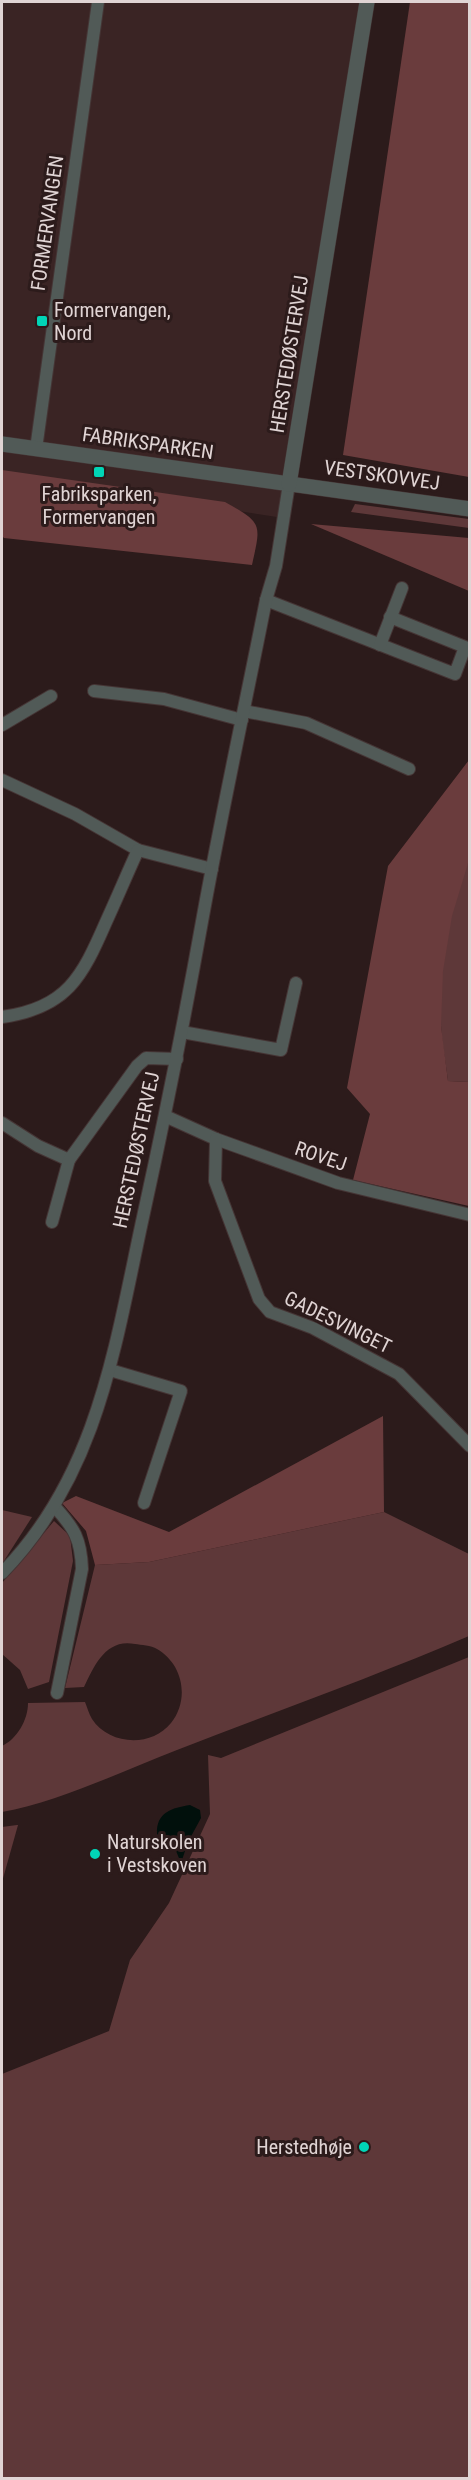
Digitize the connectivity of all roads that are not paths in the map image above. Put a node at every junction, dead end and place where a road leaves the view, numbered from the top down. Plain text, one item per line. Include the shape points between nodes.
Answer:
1 (98, 2) edge
2 (367, 2) edge
3 (2, 444) edge
4 (36, 449) junction
5 (289, 484) junction
6 (470, 509) edge
7 (402, 588) dead end
8 (266, 600) junction
9 (390, 617) junction
10 (380, 645) junction
11 (94, 691) dead end
12 (51, 696) dead end
13 (243, 715) junction
14 (2, 725) edge
15 (409, 769) dead end
16 (2, 780) edge
17 (138, 850) junction
18 (212, 869) junction
19 (296, 983) dead end
20 (2, 1017) edge
21 (182, 1032) junction
22 (177, 1059) junction
23 (165, 1116) junction
24 (2, 1123) edge
25 (216, 1139) junction
26 (69, 1160) junction
27 (470, 1215) edge
28 (52, 1222) dead end
29 (110, 1370) junction
30 (470, 1446) edge
31 (144, 1503) dead end
32 (54, 1507) junction
33 (2, 1573) edge
34 (57, 1693) dead end

1 - 4 street, FORMERVANGEN
2 - 5 street, HERSTEDØSTERVEJ
3 - 4 street, FABRIKSPARKEN
4 - 5 street, FABRIKSPARKEN
5 - 6 street, VESTSKOVVEJ
5 - 8 street, HERSTEDØSTERVEJ via 276,566
7 - 9 street
8 - 10 street
8 - 13 street, HERSTEDØSTERVEJ
9 - 10 street
9 - 10 street via 465,647 454,674
11 - 13 street via 164,699
12 - 14 street
13 - 15 street via 306,723
13 - 18 street, HERSTEDØSTERVEJ
16 - 17 street via 75,814
17 - 18 street
17 - 20 street via 89,962 77,980 43,1006
18 - 21 street, HERSTEDØSTERVEJ
19 - 21 street via 281,1050
21 - 22 street, HERSTEDØSTERVEJ
22 - 23 street, HERSTEDØSTERVEJ
22 - 26 street via 146,1058 137,1066
23 - 25 street, ROVEJ
23 - 29 street, HERSTEDØSTERVEJ
24 - 26 street
25 - 27 street, ROVEJ via 338,1183
25 - 30 street, GADESVINGET via 215,1181 259,1299 270,1312 314,1328 399,1374
26 - 28 street
29 - 31 street via 181,1391
29 - 32 street, HERSTEDØSTERVEJ via 94,1423
32 - 33 street, HERSTEDØSTERVEJ
32 - 34 street via 77,1535 82,1559

